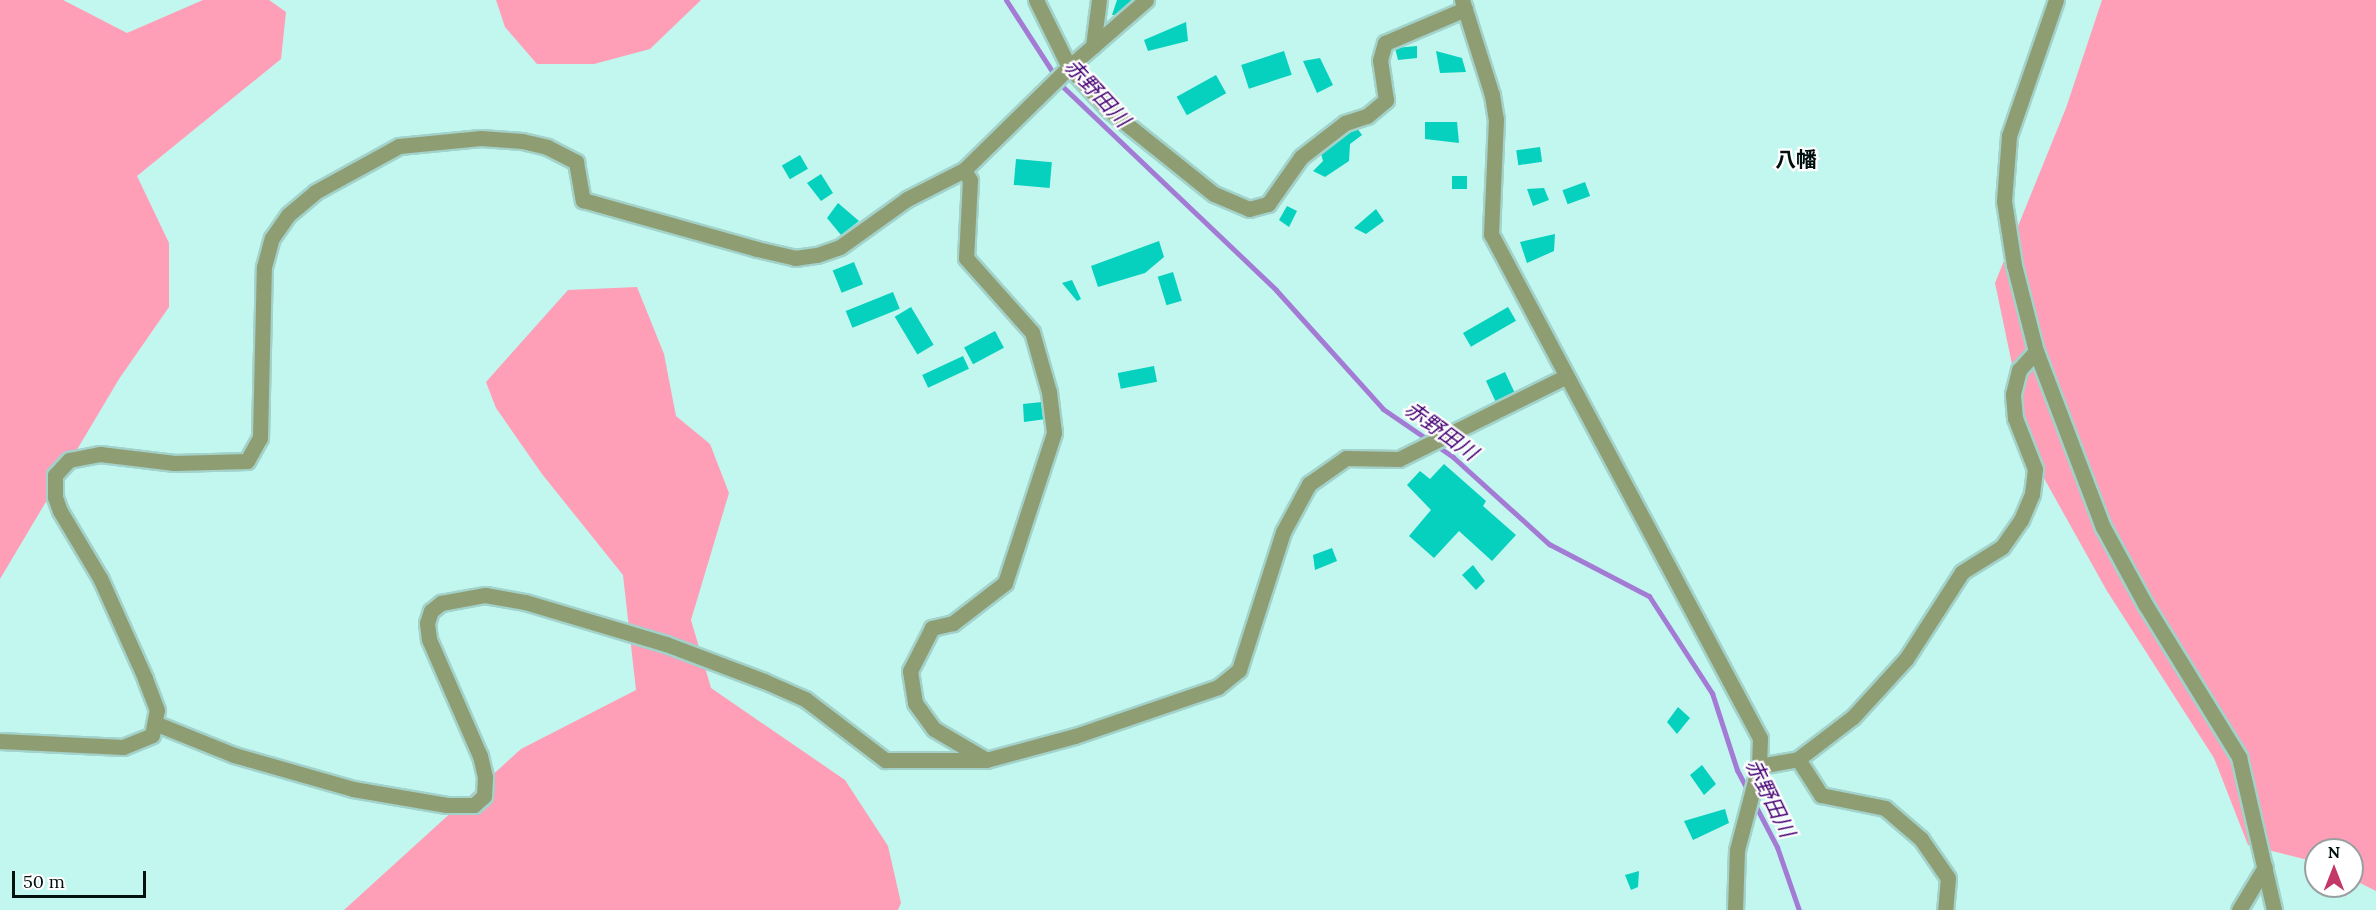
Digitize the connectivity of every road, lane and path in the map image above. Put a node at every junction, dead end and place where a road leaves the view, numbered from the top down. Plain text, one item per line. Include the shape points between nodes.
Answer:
1 (1036, 0) edge
2 (1099, 0) edge
3 (1146, 0) edge
4 (2056, 0) edge
5 (1463, 4) edge
6 (1093, 46) junction
7 (1067, 69) junction
8 (964, 170) junction
9 (2036, 351) junction
10 (1565, 377) junction
11 (157, 724) junction
12 (0, 741) edge
13 (1798, 759) junction
14 (986, 760) junction
15 (1759, 766) junction
16 (2265, 867) junction
17 (1735, 910) edge
18 (1944, 910) edge
19 (2239, 910) edge
20 (2274, 910) edge

1 - 7 street
2 - 6 street
3 - 6 street
4 - 9 street via 2009,136 2004,201 2014,265
5 - 7 street via 1385,44 1380,60 1386,100 1367,116 1345,123 1301,157 1268,204 1260,209 1249,209 1214,194 1109,110
5 - 10 street via 1496,118 1491,234
6 - 7 street
7 - 8 street
8 - 11 street via 907,199 840,247 795,258 583,200 576,162 547,147 522,141 481,138 399,146 315,192 288,215 272,238 264,267 260,438 247,461 174,463 100,454 69,460 55,475 60,511 100,578 127,636 157,710
8 - 14 street via 970,180 966,258 1032,332 1054,433 1005,583 953,623 932,628 910,671 915,703 934,729
9 - 13 street via 2019,370 2013,394 2015,418 2035,469 2032,494 2021,520 2002,547 1962,572 1906,659 1853,717
9 - 16 street via 2103,527 2145,604 2239,757
10 - 14 street via 1399,459 1346,458 1309,484 1283,532 1239,670 1218,687 1075,736
10 - 15 street via 1755,725 1760,738
11 - 12 street via 152,735 123,747
11 - 14 street via 234,755 353,789 447,805 474,805 483,796 485,777 480,756 429,639 427,623 431,611 441,603 485,595 525,602 666,644 764,681 805,699 885,760
13 - 15 street
13 - 18 street via 1821,795 1886,808 1921,839 1948,878
15 - 17 street via 1737,850
16 - 19 street
16 - 20 street

